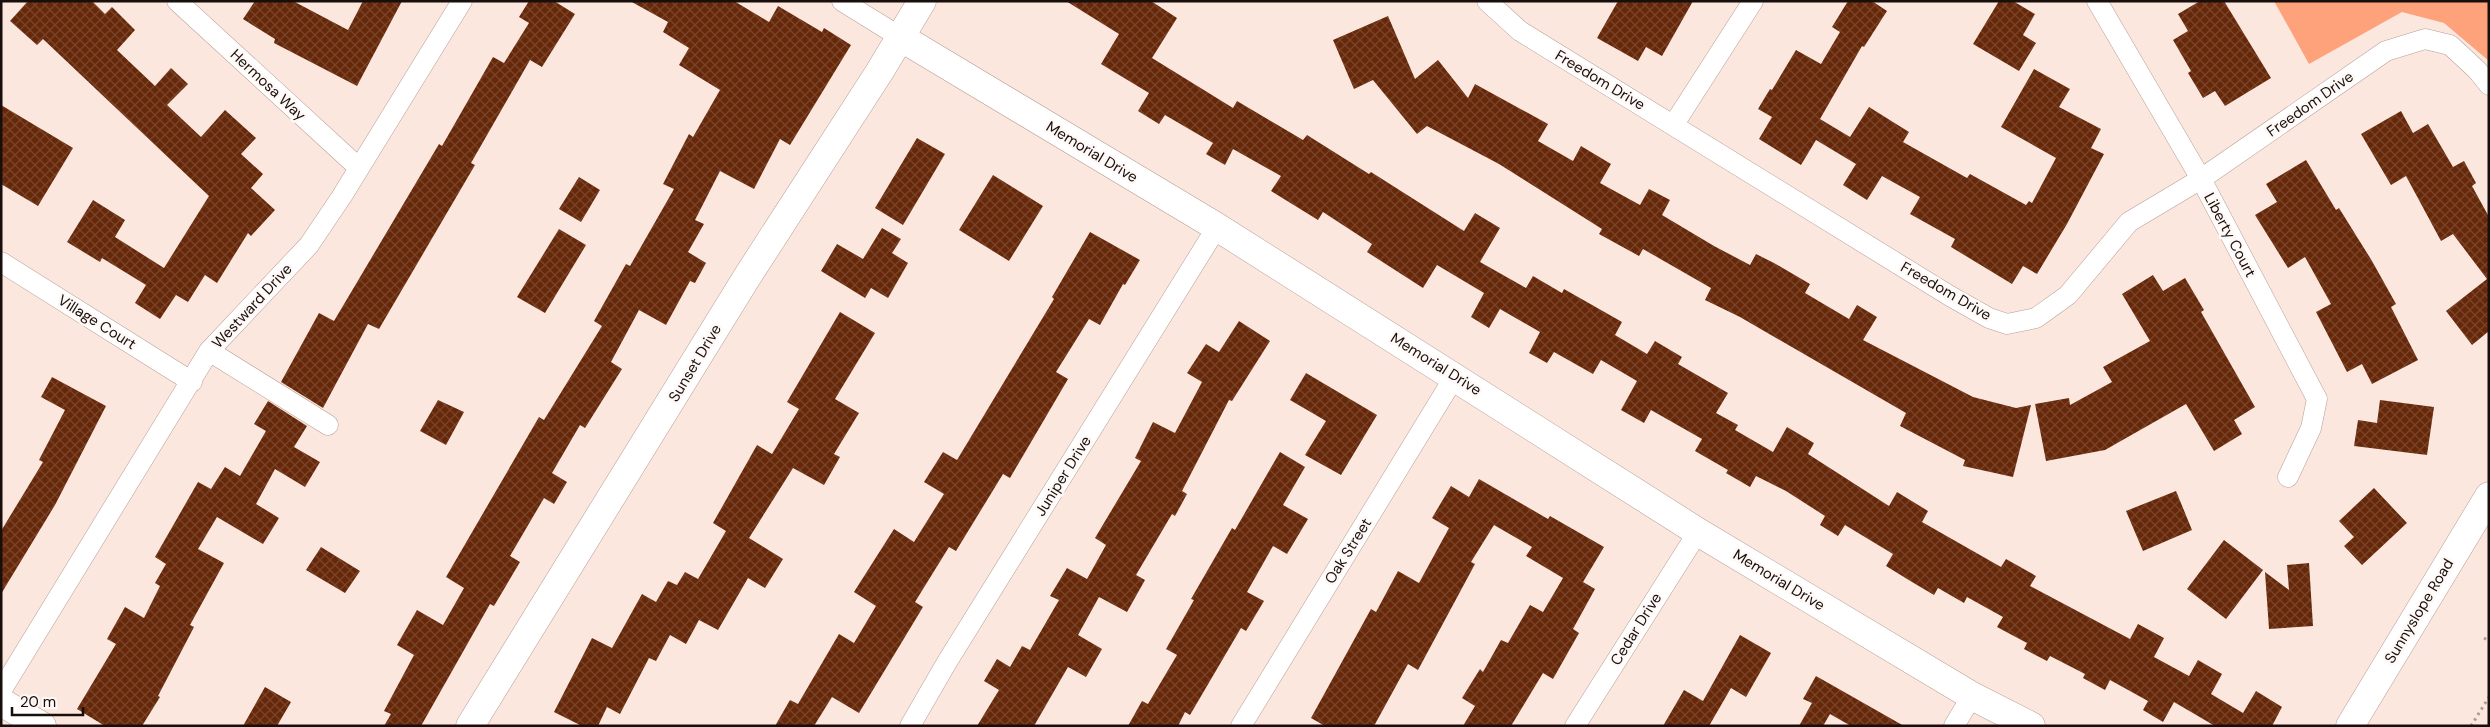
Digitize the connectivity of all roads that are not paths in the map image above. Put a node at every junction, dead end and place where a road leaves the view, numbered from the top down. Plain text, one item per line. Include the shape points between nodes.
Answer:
1 (177, 1) edge
2 (462, 1) edge
3 (842, 1) edge
4 (922, 1) edge
5 (1487, 1) edge
6 (1753, 1) edge
7 (2096, 1) edge
8 (900, 37) junction
9 (2489, 85) edge
10 (1674, 124) junction
11 (359, 168) junction
12 (2201, 179) junction
13 (1217, 227) junction
14 (1, 262) edge
15 (210, 352) junction
16 (1455, 376) junction
17 (192, 382) junction
18 (328, 425) dead end
19 (2288, 477) dead end
20 (2489, 496) edge
21 (1698, 532) junction
22 (1, 691) edge
23 (1972, 696) junction
24 (1, 702) edge
25 (42, 726) edge
26 (470, 726) edge
27 (910, 726) edge
28 (1241, 726) edge
29 (1575, 726) edge
30 (1954, 726) edge
31 (2031, 726) edge
32 (2350, 726) edge

1 - 11 street, Hermosa Way
2 - 11 street, Westward Drive
3 - 8 street, Memorial Drive
4 - 8 street, Sunset Drive
5 - 10 street, Freedom Drive via 1520,31
6 - 10 street
7 - 12 street, Liberty Court
8 - 13 street, Memorial Drive
8 - 26 street, Sunset Drive via 747,277
9 - 12 street, Freedom Drive via 2450,45 2425,39 2386,51
10 - 12 street, Freedom Drive via 1950,296 2008,324 2036,318 2068,295 2129,222
11 - 15 street, Westward Drive via 309,245
12 - 19 street, Liberty Court via 2317,399 2311,428
13 - 16 street, Memorial Drive
13 - 27 street, Juniper Drive
14 - 17 street, Village Court
15 - 17 street, Westward Drive
15 - 18 street
16 - 21 street, Memorial Drive
16 - 28 street, Oak Street
17 - 22 street, Westward Drive
20 - 32 street, Sunnyslope Road
21 - 23 street, Memorial Drive
21 - 29 street, Cedar Drive
23 - 30 street
23 - 31 street, Memorial Drive
24 - 25 street

